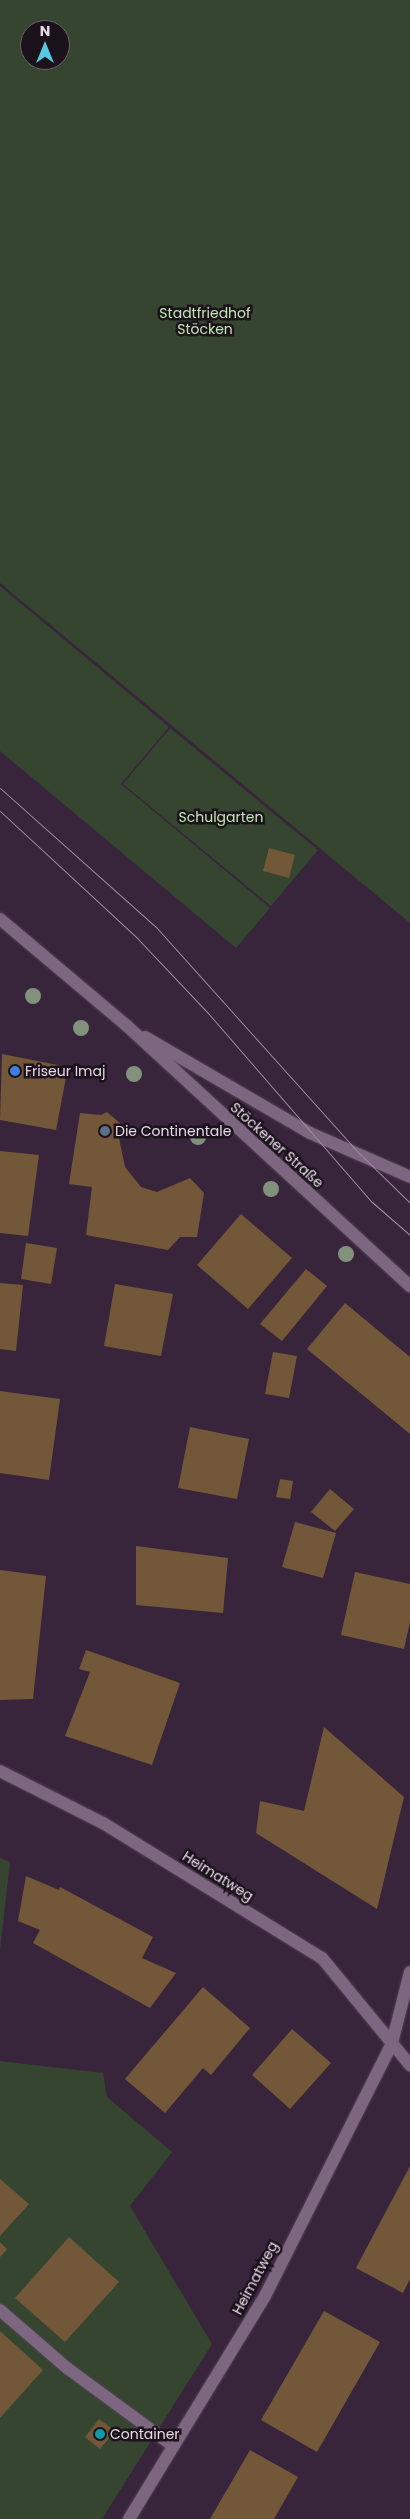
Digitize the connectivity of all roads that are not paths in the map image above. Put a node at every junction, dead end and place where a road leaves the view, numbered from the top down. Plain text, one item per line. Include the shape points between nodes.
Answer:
1 (2, 925) edge
2 (126, 1025) junction
3 (410, 1177) edge
4 (410, 1286) edge
5 (0, 1770) edge
6 (410, 1972) edge
7 (392, 2043) junction
8 (410, 2065) edge
9 (0, 2310) edge
10 (173, 2446) junction
11 (129, 2519) edge

1 - 2 street, Stöckener Straße
2 - 3 street, Stöckener Straße via 310,1133
2 - 4 street, Stöckener Straße
5 - 7 street, Heimatweg via 103,1823 322,1958
6 - 7 street, Heimatweg
7 - 8 street, Heimatweg
7 - 10 street, Heimatweg via 265,2296
9 - 10 street via 67,2368
10 - 11 street, Heimatweg

